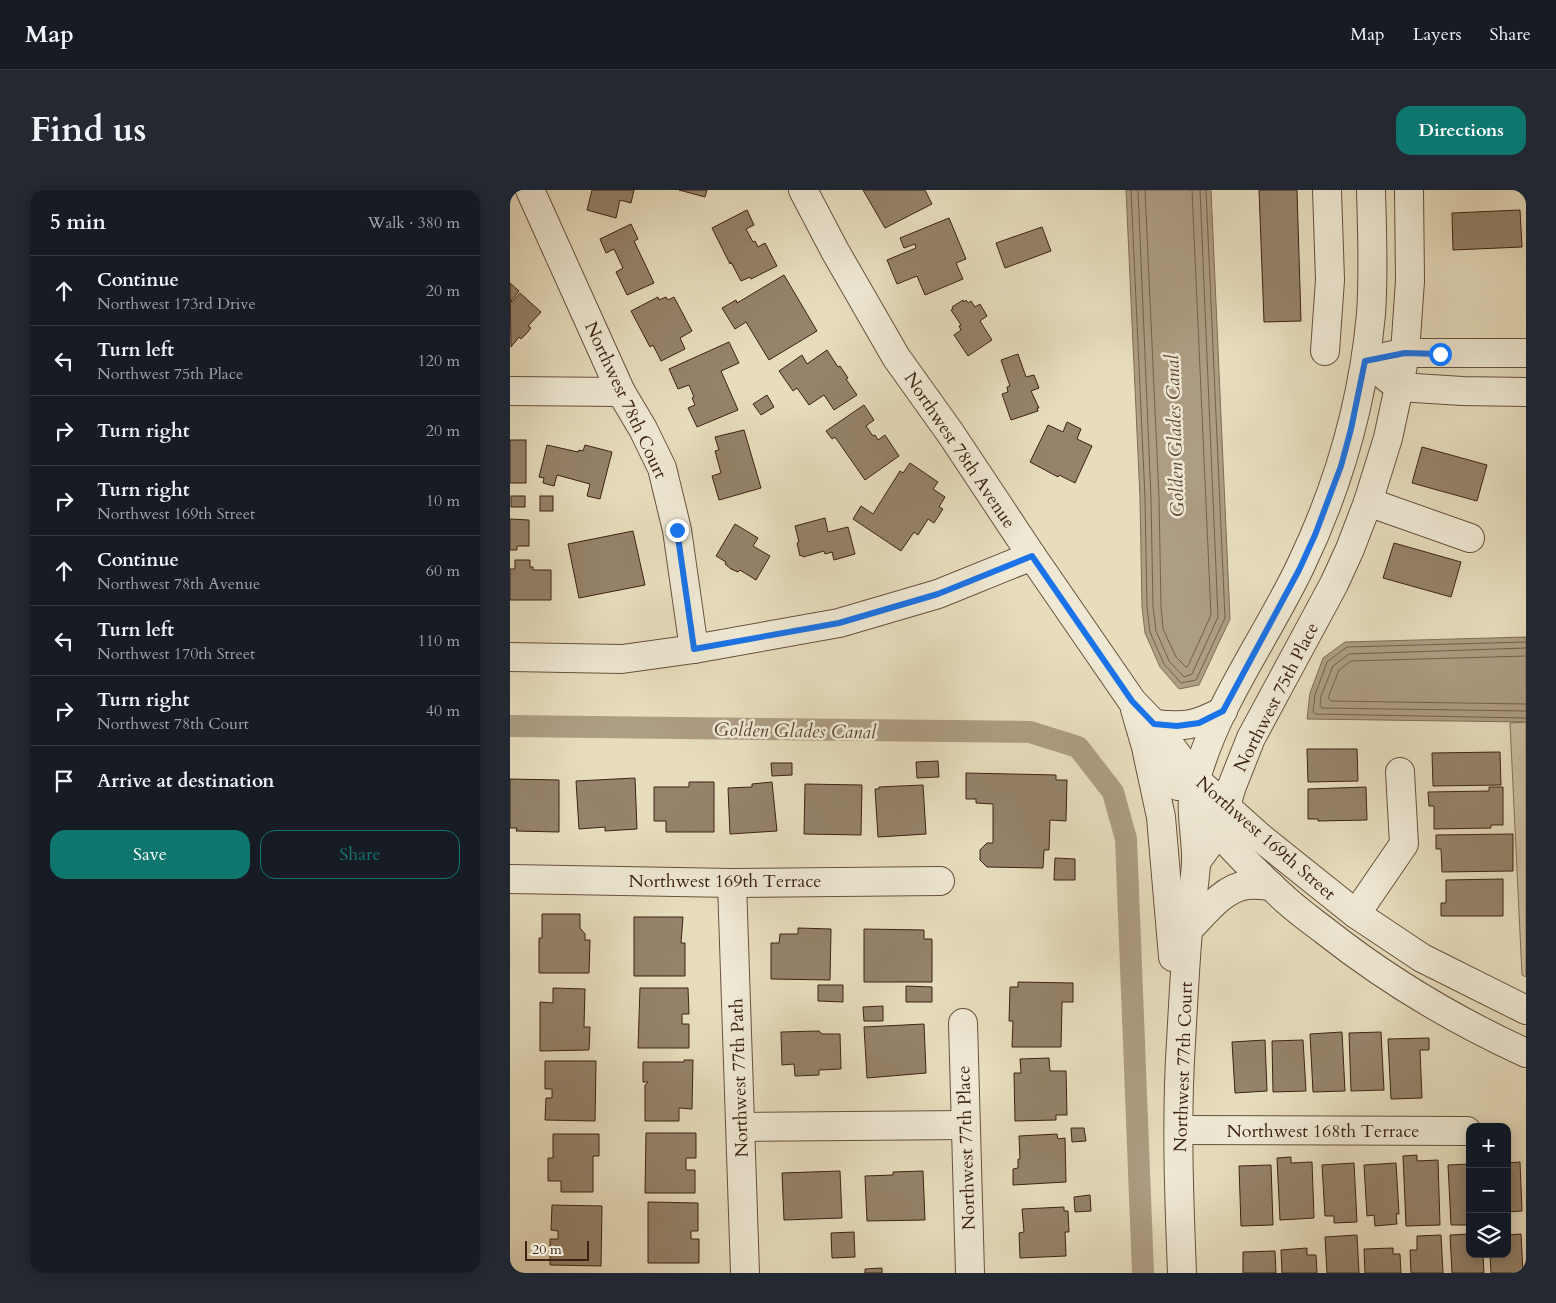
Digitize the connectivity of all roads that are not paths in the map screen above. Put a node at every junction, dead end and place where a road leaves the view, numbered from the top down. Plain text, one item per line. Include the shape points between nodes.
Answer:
1 (530, 190) edge
2 (804, 190) edge
3 (1326, 190) edge
4 (1371, 190) edge
5 (1409, 190) edge
6 (1330, 280) junction
7 (1372, 280) junction
8 (1325, 351) dead end
9 (1405, 353) junction
10 (1526, 353) edge
11 (1365, 361) junction
12 (1400, 387) junction
13 (510, 391) edge
14 (621, 392) junction
15 (1526, 392) edge
16 (1368, 502) junction
17 (1470, 538) dead end
18 (1032, 556) junction
19 (694, 649) junction
20 (510, 657) edge
21 (1132, 701) joint
22 (1223, 711) junction
23 (1150, 736) junction
24 (1251, 738) junction
25 (1400, 772) dead end
26 (1194, 791) junction
27 (1222, 820) junction
28 (1261, 838) junction
29 (1196, 862) junction
30 (510, 878) edge
31 (940, 881) dead end
32 (732, 883) junction
33 (1271, 886) junction
34 (1356, 914) junction
35 (1188, 930) junction
36 (1526, 1010) edge
37 (963, 1024) dead end
38 (1181, 1046) junction
39 (1526, 1053) edge
40 (965, 1125) junction
41 (741, 1127) junction
42 (1179, 1130) junction
43 (1466, 1132) edge
44 (745, 1273) edge
45 (970, 1273) edge
46 (1182, 1273) edge

1 - 14 street, Northwest 78th Court
2 - 18 street, Northwest 78th Avenue via 896,358
3 - 6 street
4 - 7 street
5 - 9 street, Northwest 75th Place via 1410,281
6 - 7 street
6 - 8 street
7 - 11 street
9 - 10 street
9 - 11 street
9 - 12 street, Northwest 75th Place
11 - 12 street
11 - 22 street via 1341,466 1315,535
12 - 15 street
12 - 16 street, Northwest 75th Place
13 - 14 street
14 - 19 street, Northwest 78th Court via 662,468 677,530
16 - 17 street
16 - 24 street, Northwest 75th Place via 1334,584
18 - 19 street via 938,594 839,623
18 - 21 street, Northwest 78th Avenue
19 - 20 street via 622,659
21 - 23 street, Northwest 169th Street
22 - 23 street via 1199,723 1177,726
22 - 26 street via 1206,749
23 - 26 street, Northwest 169th Street
23 - 38 street via 1161,817
24 - 27 street, Northwest 75th Place
24 - 28 street via 1244,781
25 - 34 street via 1404,844
26 - 27 street, Northwest 169th Street
26 - 29 street
27 - 28 street, Northwest 169th Street
27 - 29 street, Northwest 75th Place
27 - 33 street, Northwest 169th Street
28 - 34 street, Northwest 169th Street
29 - 35 street, Northwest 77th Court
30 - 32 street, Northwest 169th Terrace
31 - 32 street, Northwest 169th Terrace
32 - 41 street, Northwest 77th Path
33 - 35 street via 1249,884 1236,888 1222,896
33 - 39 street, Northwest 169th Street via 1349,950 1422,1000
34 - 36 street, Northwest 169th Street via 1422,958
35 - 38 street, Northwest 77th Court
37 - 40 street, Northwest 77th Place
38 - 42 street, Northwest 77th Court
40 - 41 street
40 - 45 street, Northwest 77th Place
41 - 44 street, Northwest 77th Path
42 - 43 street, Northwest 168th Terrace
42 - 46 street, Northwest 77th Court

